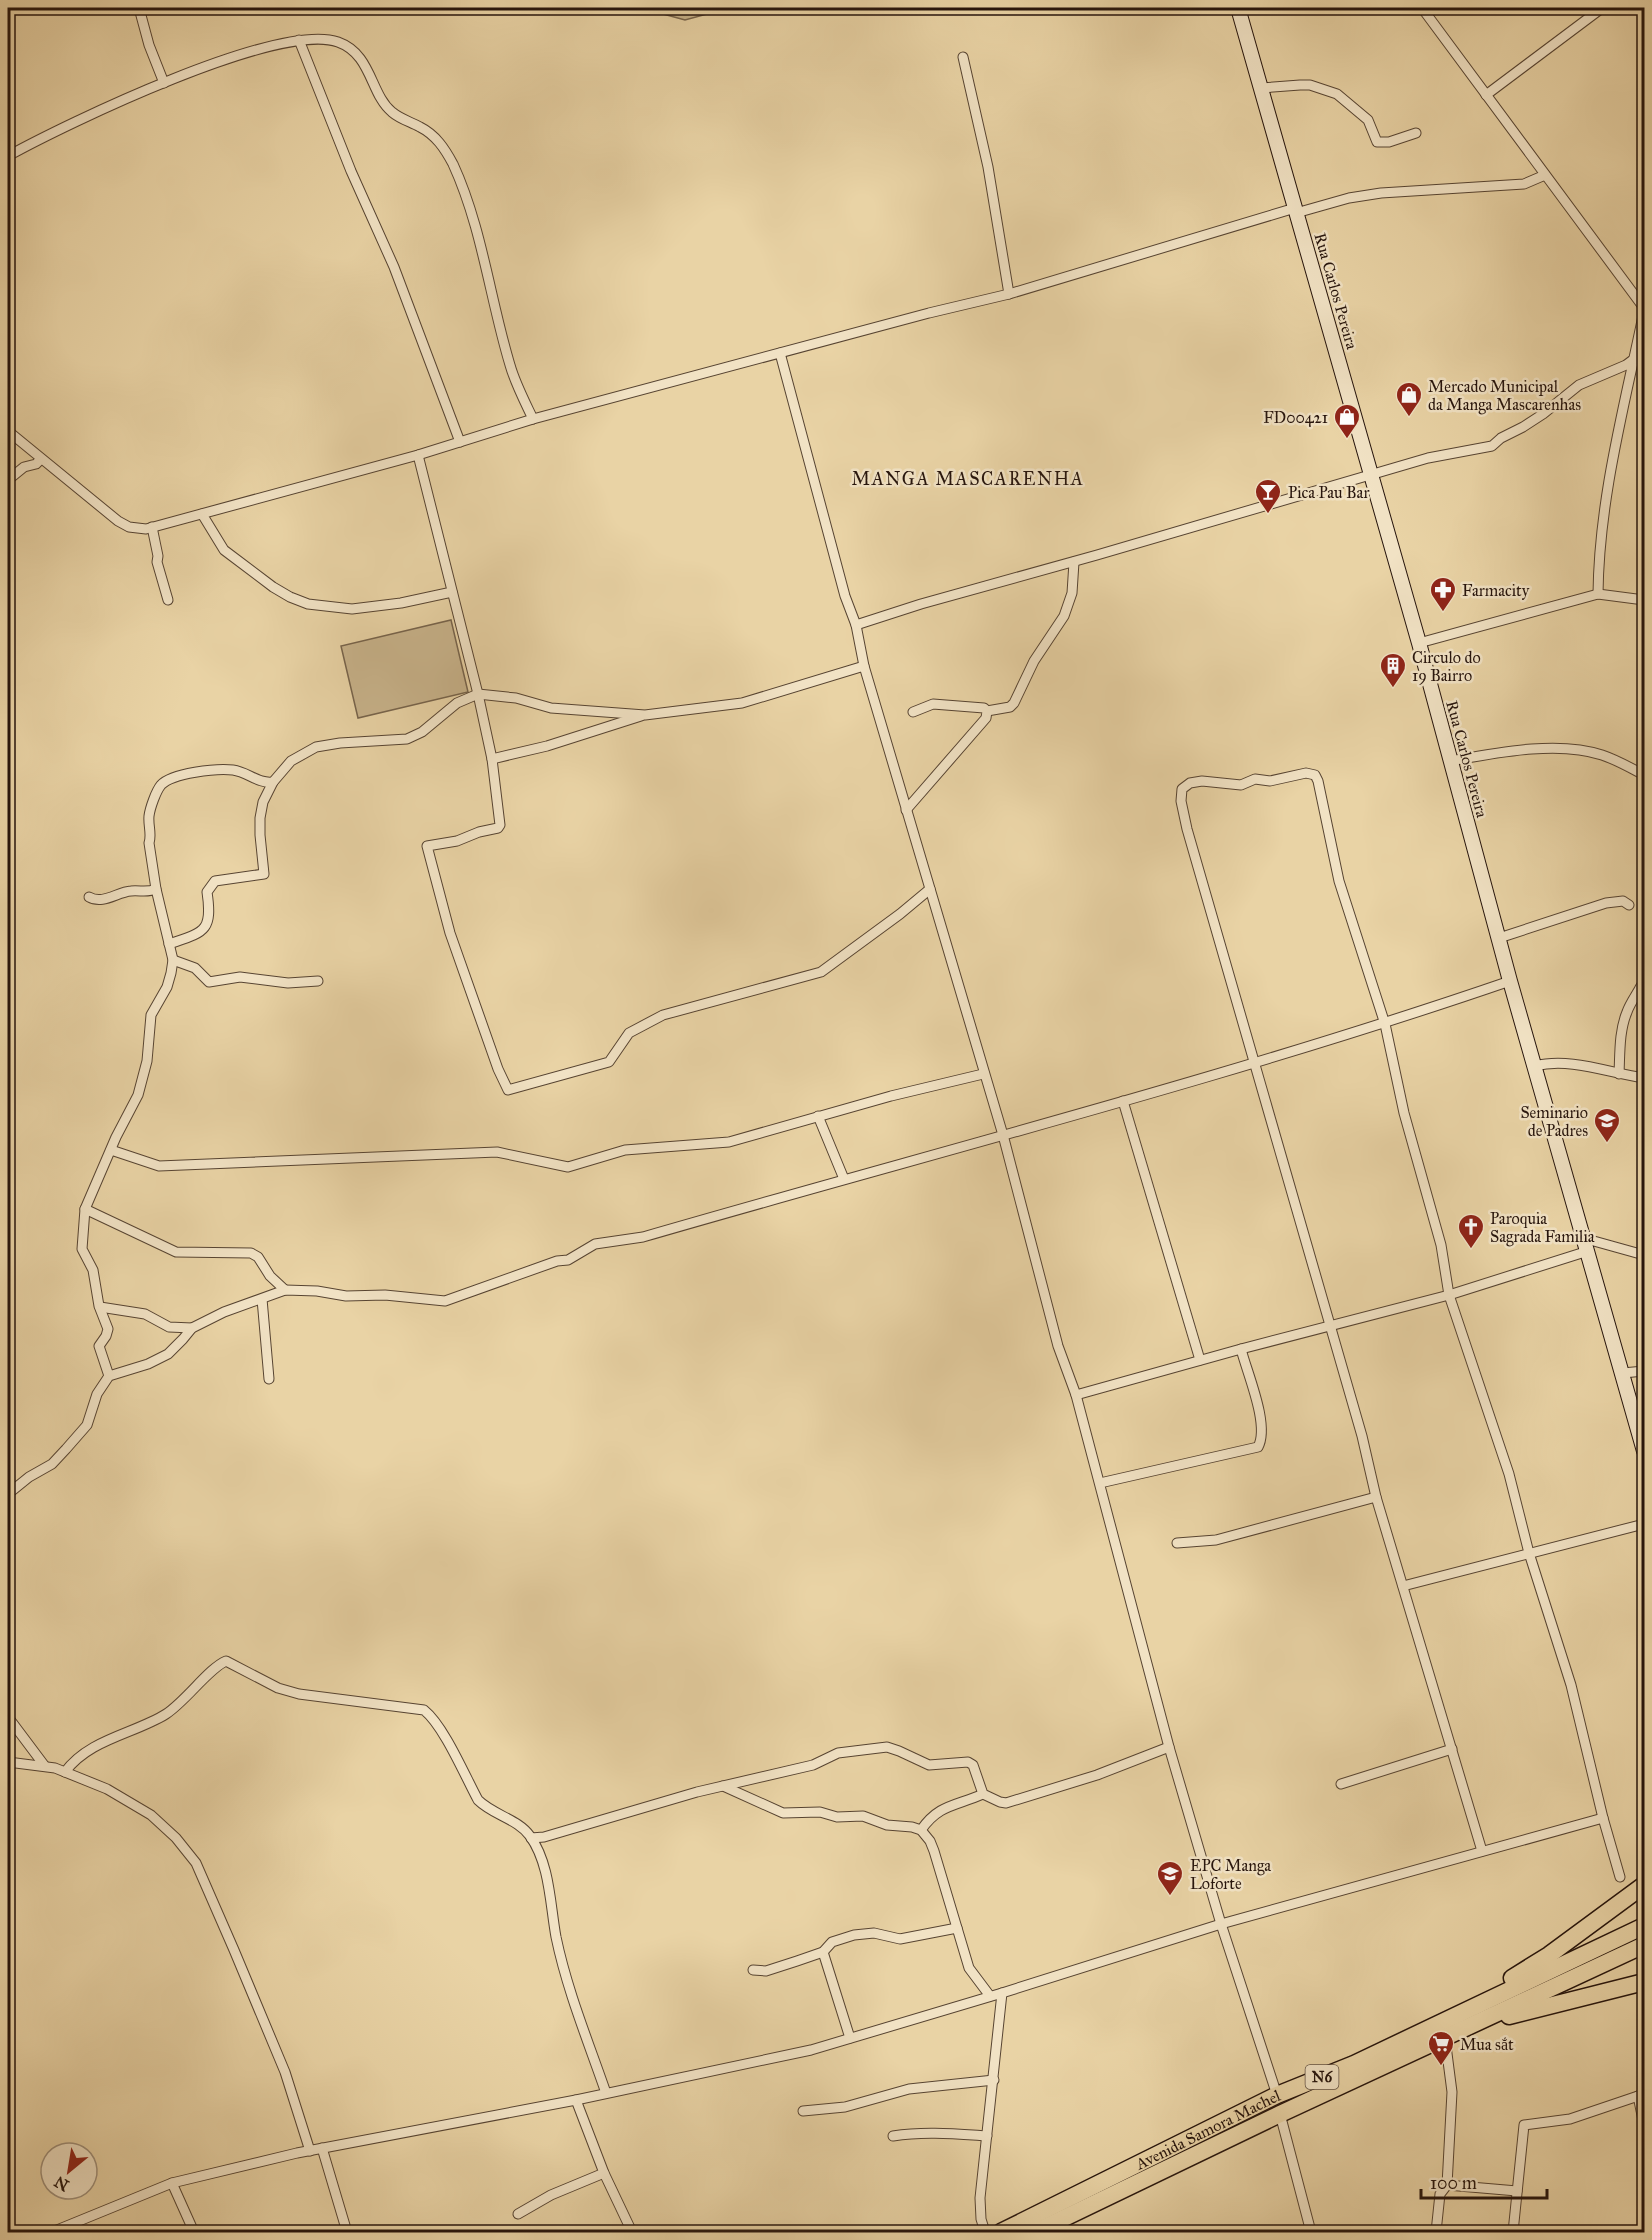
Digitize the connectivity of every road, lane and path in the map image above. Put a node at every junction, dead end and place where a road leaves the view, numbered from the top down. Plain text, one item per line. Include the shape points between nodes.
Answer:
1 (139, 8) edge
2 (1239, 8) edge
3 (1422, 8) edge
4 (1602, 8) edge
5 (299, 40) junction
6 (963, 57) dead end
7 (164, 83) junction
8 (1261, 88) junction
9 (1486, 95) junction
10 (1416, 133) dead end
11 (8, 156) edge
12 (1545, 176) junction
13 (1296, 211) junction
14 (1009, 294) junction
15 (1644, 310) edge
16 (780, 353) junction
17 (1634, 359) junction
18 (533, 419) junction
19 (8, 431) edge
20 (460, 442) junction
21 (418, 455) junction
22 (41, 459) junction
23 (1371, 474) junction
24 (8, 480) edge
25 (202, 514) junction
26 (152, 527) junction
27 (1074, 562) junction
28 (452, 592) junction
29 (1598, 594) junction
30 (168, 600) dead end
31 (1644, 600) edge
32 (856, 625) junction
33 (1419, 643) junction
34 (864, 666) junction
35 (478, 694) junction
36 (987, 711) junction
37 (912, 712) dead end
38 (645, 715) junction
39 (492, 759) junction
40 (1450, 761) junction
41 (1644, 775) edge
42 (273, 782) junction
43 (906, 810) junction
44 (156, 889) junction
45 (930, 889) junction
46 (89, 897) dead end
47 (1629, 905) dead end
48 (1499, 938) junction
49 (169, 944) junction
50 (173, 960) junction
51 (318, 981) dead end
52 (1510, 981) junction
53 (1641, 986) dead end
54 (1385, 1024) junction
55 (1255, 1064) junction
56 (1534, 1066) junction
57 (983, 1074) junction
58 (1619, 1074) junction
59 (1644, 1078) edge
60 (1123, 1101) junction
61 (818, 1116) junction
62 (1003, 1136) junction
63 (111, 1150) junction
64 (844, 1179) junction
65 (85, 1209) junction
66 (1586, 1244) junction
67 (1644, 1255) edge
68 (285, 1290) junction
69 (1449, 1295) junction
70 (262, 1299) junction
71 (100, 1307) junction
72 (1330, 1327) junction
73 (192, 1328) junction
74 (1241, 1349) junction
75 (1200, 1360) junction
76 (1644, 1371) edge
77 (1623, 1373) junction
78 (109, 1376) junction
79 (270, 1379) dead end
80 (1076, 1395) junction
81 (1644, 1451) edge
82 (1100, 1483) junction
83 (8, 1494) edge
84 (1376, 1497) junction
85 (1644, 1524) edge
86 (1177, 1543) dead end
87 (1529, 1553) junction
88 (1403, 1586) junction
89 (8, 1717) edge
90 (1169, 1747) junction
91 (1452, 1749) junction
92 (8, 1762) edge
93 (44, 1765) junction
94 (65, 1772) junction
95 (1341, 1784) dead end
96 (723, 1786) junction
97 (983, 1794) junction
98 (1603, 1818) junction
99 (921, 1830) junction
100 (531, 1838) junction
101 (1482, 1851) junction
102 (1620, 1877) dead end
103 (1644, 1885) edge
104 (1221, 1924) junction
105 (1644, 1926) edge
106 (957, 1928) junction
107 (1644, 1946) edge
108 (823, 1952) junction
109 (753, 1970) dead end
110 (1644, 1983) edge
111 (1002, 1993) junction
112 (990, 1996) junction
113 (1483, 2001) junction
114 (1470, 2026) junction
115 (849, 2038) junction
116 (1445, 2038) junction
117 (994, 2080) junction
118 (606, 2093) junction
119 (1277, 2095) junction
120 (1641, 2095) edge
121 (576, 2100) junction
122 (803, 2111) dead end
123 (1280, 2114) junction
124 (1644, 2125) edge
125 (893, 2136) dead end
126 (987, 2136) junction
127 (322, 2148) junction
128 (310, 2151) junction
129 (604, 2173) junction
130 (172, 2183) junction
131 (1447, 2186) junction
132 (1517, 2191) junction
133 (518, 2214) dead end
134 (52, 2232) edge
135 (194, 2232) edge
136 (347, 2232) edge
137 (632, 2232) edge
138 (985, 2232) edge
139 (1001, 2232) edge
140 (1035, 2232) edge
141 (1311, 2232) edge
142 (1436, 2232) edge
143 (1512, 2232) edge

1 - 7 street
2 - 8 main road, Rua Carlos Pereira
3 - 9 street
4 - 9 street
5 - 7 street via 206,66
5 - 18 street via 338,42 351,49 393,112 440,142 453,164 473,220 510,367
5 - 20 street via 394,267
6 - 14 street via 988,167
7 - 11 street
8 - 10 street via 1300,84 1337,94 1368,120 1377,142
8 - 13 main road, Rua Carlos Pereira
9 - 12 street
12 - 13 street via 1524,184 1381,193
12 - 15 street
13 - 14 street
13 - 23 main road, Rua Carlos Pereira
14 - 16 street
15 - 17 street
16 - 18 street
16 - 32 street
17 - 23 street via 1579,385 1543,414 1492,446
17 - 29 street via 1598,553
18 - 20 street
19 - 22 street
20 - 21 street
21 - 25 street
21 - 28 street
22 - 24 street
22 - 26 street via 118,521 137,529
23 - 27 street
23 - 33 main road, Rua Carlos Pereira
25 - 26 street
25 - 28 street via 224,550 273,587 308,604 352,609
26 - 30 street
27 - 32 street
27 - 36 street via 1072,593 1064,616 1034,661 1014,703
28 - 35 street
29 - 31 street
29 - 33 street
32 - 34 street
33 - 40 main road, Rua Carlos Pereira
34 - 38 street via 742,703
34 - 43 street
35 - 38 street via 516,698 551,708
35 - 39 street
35 - 42 street via 457,703 422,732 407,739 340,743 308,750 291,761
36 - 37 street via 933,704
36 - 43 street via 986,718
38 - 39 street
39 - 45 street via 498,828 427,846 450,933 508,1090 609,1062 629,1033 663,1015 821,972
40 - 41 street via 1525,749 1569,750 1601,755
40 - 48 main road, Rua Carlos Pereira
42 - 44 street via 224,770 185,774 161,785 149,816
42 - 49 street via 260,818 264,874 215,881 207,892 207,925 192,936
43 - 45 street
44 - 46 street via 129,891 99,900
44 - 49 street
45 - 57 street
47 - 48 street via 1623,901 1606,903
48 - 52 main road, Rua Carlos Pereira
49 - 50 street
50 - 51 street via 195,968 209,982 240,977 288,983
50 - 63 street via 167,987 151,1015 147,1061 138,1095
52 - 54 street
52 - 56 main road, Rua Carlos Pereira
53 - 58 street via 1624,1022
54 - 55 street
54 - 55 street via 1339,882 1316,776 1306,773 1270,781 1255,779 1241,785 1190,783 1180,794 1187,829
54 - 69 street via 1404,1113 1441,1245
55 - 60 street
55 - 72 street
56 - 58 street via 1562,1062
56 - 66 main road, Rua Carlos Pereira
57 - 61 street
57 - 62 street
58 - 59 street
60 - 62 street
60 - 75 street
61 - 63 street via 729,1142 625,1150 568,1167 497,1152 159,1166
61 - 64 street
62 - 64 street
62 - 80 street via 1058,1346
63 - 65 street
64 - 68 street via 643,1237 595,1244 568,1260 445,1301
65 - 68 street via 176,1252 251,1253
65 - 71 street via 82,1250 93,1270
66 - 67 street
66 - 69 street
66 - 77 main road, Rua Carlos Pereira
68 - 70 street
69 - 72 street
69 - 87 street via 1509,1474
70 - 73 street
70 - 79 street
71 - 73 street via 145,1314 174,1328
71 - 78 street via 108,1329 99,1346
72 - 74 street
72 - 84 street
73 - 78 street via 168,1354
74 - 75 street
74 - 82 street via 1263,1426 1258,1447
75 - 80 street
76 - 77 street
77 - 81 main road, Rua Carlos Pereira
78 - 83 street via 97,1394 87,1425 52,1464
80 - 82 street
82 - 90 street
84 - 86 street via 1216,1540
84 - 88 street
85 - 87 street
87 - 88 street
87 - 98 street via 1571,1685
88 - 91 street
89 - 93 street
90 - 97 street via 1014,1802 1000,1802
90 - 104 street
91 - 95 street
91 - 101 street
92 - 93 street
93 - 94 street
94 - 100 street via 95,1746 166,1713 226,1661 278,1688 299,1694 424,1710 440,1729 478,1800 520,1826
94 - 128 street via 107,1789 151,1815 196,1863 285,2072
96 - 97 street via 813,1765 838,1753 887,1747 929,1765 968,1762
96 - 99 street via 783,1813 863,1816 887,1825
96 - 100 street
97 - 99 street via 938,1811
98 - 101 street
98 - 102 street
99 - 106 street via 934,1851
100 - 118 street via 543,1865 556,1936 578,2016
101 - 104 street
103 - 113 highway
104 - 111 street
104 - 119 street
105 - 113 highway, Avenida Samora Machel / N6
106 - 108 street via 900,1939 874,1933 854,1935 832,1942
106 - 112 street via 969,1968
107 - 114 highway, Avenida Samora Machel / N6
108 - 109 street via 766,1971
108 - 115 street
110 - 114 highway
111 - 112 street
111 - 117 street
112 - 115 street
113 - 119 highway, Avenida Samora Machel / N6 via 1354,2064
114 - 116 highway, Avenida Samora Machel / N6
115 - 118 street via 811,2050
116 - 123 highway, Avenida Samora Machel / N6
116 - 131 street via 1452,2092
117 - 122 street via 909,2089 845,2107
117 - 126 street
118 - 121 street
119 - 139 highway, Avenida Samora Machel / N6
120 - 124 street
120 - 132 street via 1570,2119 1524,2125
121 - 127 street
121 - 129 street
123 - 140 highway, Avenida Samora Machel / N6
123 - 141 street
125 - 126 street
126 - 138 street via 980,2198
127 - 128 street
127 - 136 street
128 - 130 street
129 - 133 street
129 - 137 street
130 - 134 street
130 - 135 street
131 - 132 street
131 - 142 street via 1440,2194
132 - 143 street

